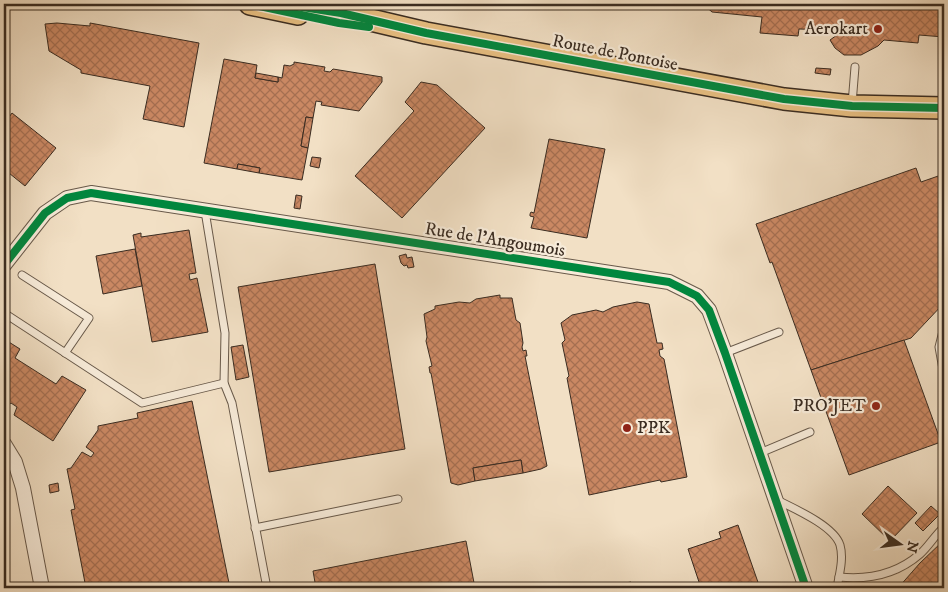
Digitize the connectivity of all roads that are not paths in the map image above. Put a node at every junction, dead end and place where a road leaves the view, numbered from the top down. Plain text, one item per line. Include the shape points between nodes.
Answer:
1 (250, 4) edge
2 (283, 4) edge
3 (426, 33) junction
4 (855, 67) dead end
5 (852, 106) junction
6 (944, 108) edge
7 (205, 211) junction
8 (4, 265) edge
9 (22, 275) dead end
10 (4, 313) edge
11 (944, 327) edge
12 (779, 332) dead end
13 (65, 353) junction
14 (725, 353) junction
15 (944, 375) edge
16 (224, 383) junction
17 (810, 432) dead end
18 (4, 444) edge
19 (760, 453) junction
20 (398, 499) dead end
21 (777, 500) junction
22 (944, 527) edge
23 (255, 528) junction
24 (839, 577) junction
25 (42, 588) edge
26 (267, 588) edge
27 (806, 588) edge
28 (837, 588) edge

1 - 3 main road, Route de Pontoise via 339,23
2 - 3 main road, Route de Pontoise via 342,10
3 - 5 main road, Route de Pontoise via 730,90
4 - 5 lane
5 - 6 main road, Route de Pontoise
7 - 8 street, Rue de l'Angoumois via 91,192 67,198 45,213
7 - 14 street, Rue de l'Angoumois via 668,282 697,296 709,310
7 - 16 lane via 225,333
9 - 13 lane via 89,318
10 - 13 lane
11 - 15 lane via 938,347
12 - 14 lane
13 - 16 lane via 142,402
14 - 19 street, Rue de l'Angoumois
16 - 23 lane via 232,403
17 - 19 lane
18 - 25 street via 15,462 23,488
19 - 21 street, Rue de l'Angoumois
20 - 23 lane
21 - 24 lane via 835,534 840,546
21 - 27 street, Rue de l'Angoumois
22 - 24 lane via 920,554 894,570 864,578
23 - 26 lane
24 - 28 lane

